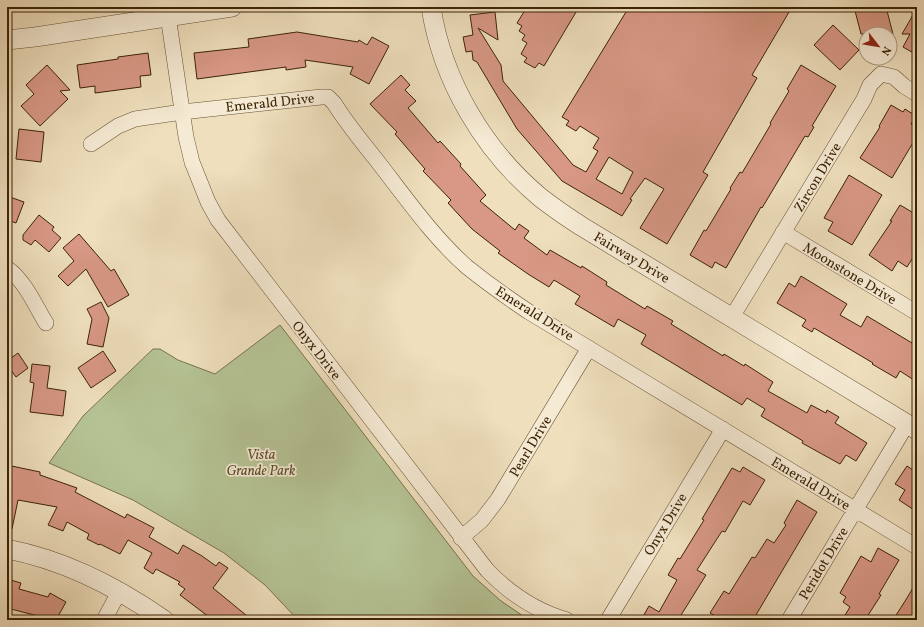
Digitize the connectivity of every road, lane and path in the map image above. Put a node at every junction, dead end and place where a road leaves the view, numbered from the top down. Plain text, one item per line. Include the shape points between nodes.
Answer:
1 (232, 7) edge
2 (431, 7) edge
3 (168, 16) junction
4 (7, 40) edge
5 (917, 94) edge
6 (182, 112) junction
7 (91, 144) dead end
8 (783, 232) junction
9 (7, 268) edge
10 (916, 311) edge
11 (732, 317) junction
12 (46, 323) dead end
13 (589, 348) junction
14 (912, 427) edge
15 (723, 429) junction
16 (856, 510) junction
17 (462, 538) junction
18 (917, 547) edge
19 (7, 549) edge
20 (120, 592) junction
21 (104, 620) edge
22 (164, 620) edge
23 (567, 620) edge
24 (608, 620) edge
25 (789, 620) edge

1 - 3 street
2 - 11 street, Fairway Drive via 438,39 458,92 488,141 522,180 558,211
3 - 4 street
3 - 6 street, Onyx Drive
5 - 8 street, Zircon Drive via 894,77 881,74 870,85
6 - 7 street via 135,119 118,126
6 - 13 street, Emerald Drive via 328,97 411,205 466,266 509,298
6 - 17 street, Onyx Drive via 192,162 218,220
8 - 10 street, Moonstone Drive
8 - 11 street, Zircon Drive
9 - 12 street via 19,279
11 - 14 street, Fairway Drive
13 - 15 street, Emerald Drive
13 - 17 street, Pearl Drive via 498,499 482,520
14 - 16 street, Peridot Drive
15 - 16 street, Emerald Drive
15 - 24 street, Onyx Drive
16 - 18 street, Emerald Drive
16 - 25 street, Peridot Drive
17 - 23 street, Onyx Drive via 487,570 512,593 545,612
19 - 20 street via 51,561
20 - 21 street
20 - 22 street

